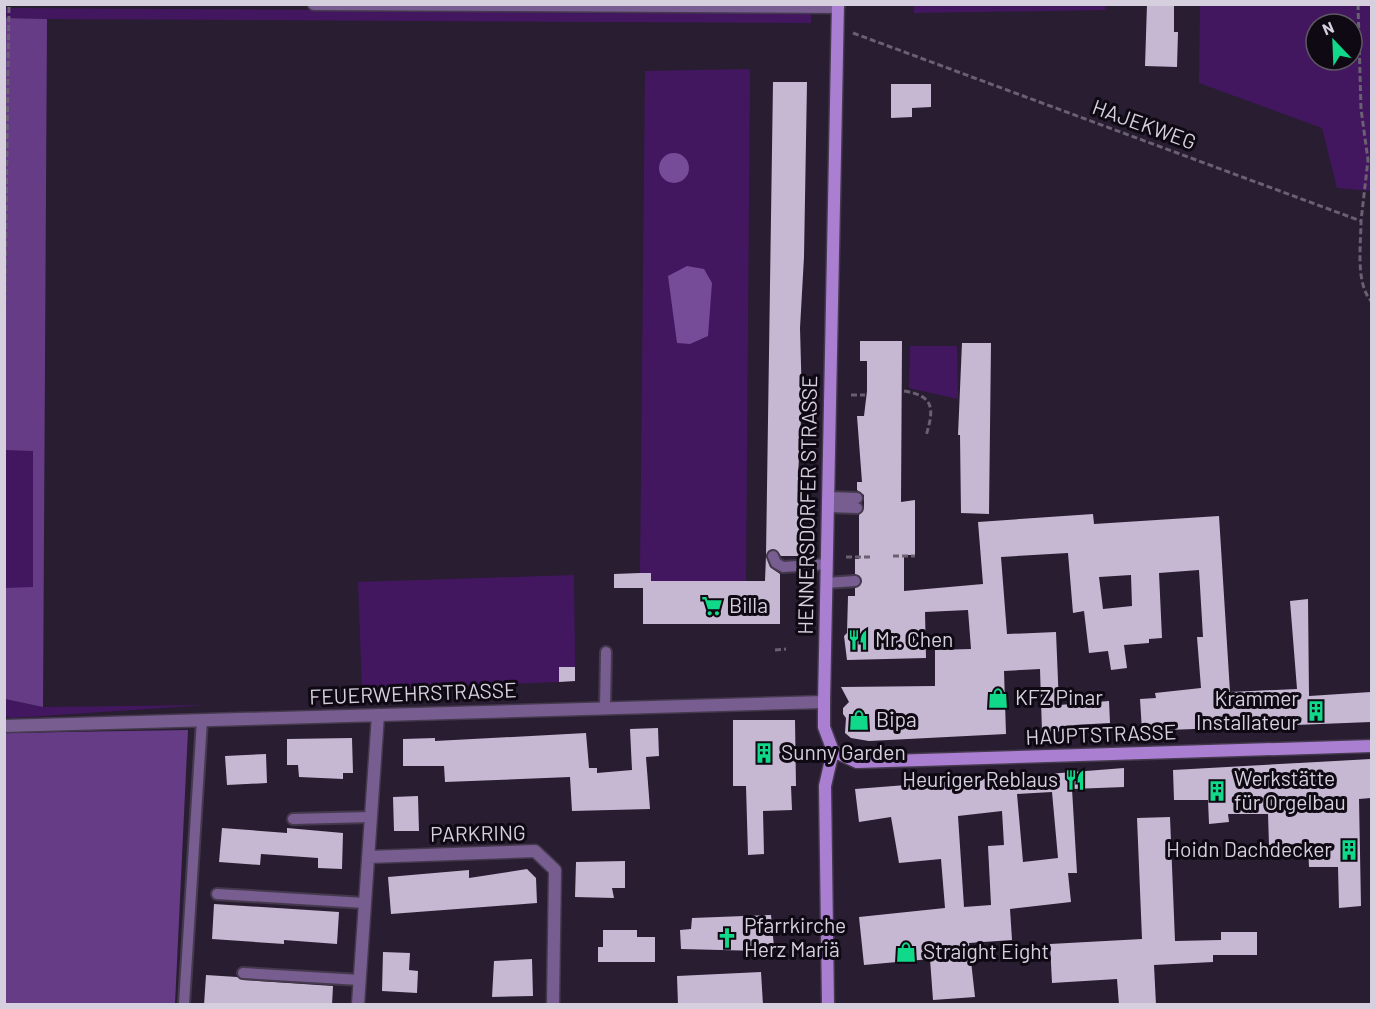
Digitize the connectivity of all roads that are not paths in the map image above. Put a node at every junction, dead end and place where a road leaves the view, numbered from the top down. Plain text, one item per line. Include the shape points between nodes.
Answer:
1 (314, 4) edge
2 (324, 5) edge
3 (838, 6) edge
4 (828, 502) junction
5 (857, 503) dead end
6 (773, 556) dead end
7 (827, 564) junction
8 (855, 581) dead end
9 (826, 582) junction
10 (606, 652) dead end
11 (824, 702) junction
12 (606, 708) junction
13 (378, 715) junction
14 (202, 720) junction
15 (4, 726) edge
16 (1371, 746) edge
17 (833, 751) junction
18 (370, 817) junction
19 (292, 819) dead end
20 (368, 857) junction
21 (217, 894) dead end
22 (365, 903) junction
23 (243, 973) dead end
24 (360, 980) junction
25 (184, 1005) edge
26 (358, 1005) edge
27 (553, 1005) edge
28 (828, 1005) edge

1 - 2 street
2 - 3 street
3 - 4 street, HENNERSDORFER STRASSE
4 - 5 lane
4 - 7 street, HENNERSDORFER STRASSE
6 - 7 lane via 783,567
7 - 9 street, HENNERSDORFER STRASSE
8 - 9 lane
9 - 11 street, HENNERSDORFER STRASSE
10 - 12 lane
11 - 12 street, FEUERWEHRSTRASSE
11 - 17 street, HENNERSDORFER STRASSE via 824,727
12 - 13 street, FEUERWEHRSTRASSE
13 - 14 street, FEUERWEHRSTRASSE
13 - 18 street
14 - 15 street, FEUERWEHRSTRASSE
14 - 25 lane
16 - 17 street, HAUPTSTRASSE via 857,762
17 - 28 street via 825,786
18 - 19 lane
18 - 20 street
20 - 22 street
20 - 27 street, PARKRING via 535,851 555,870
21 - 22 lane
22 - 24 street
23 - 24 lane
24 - 26 street

